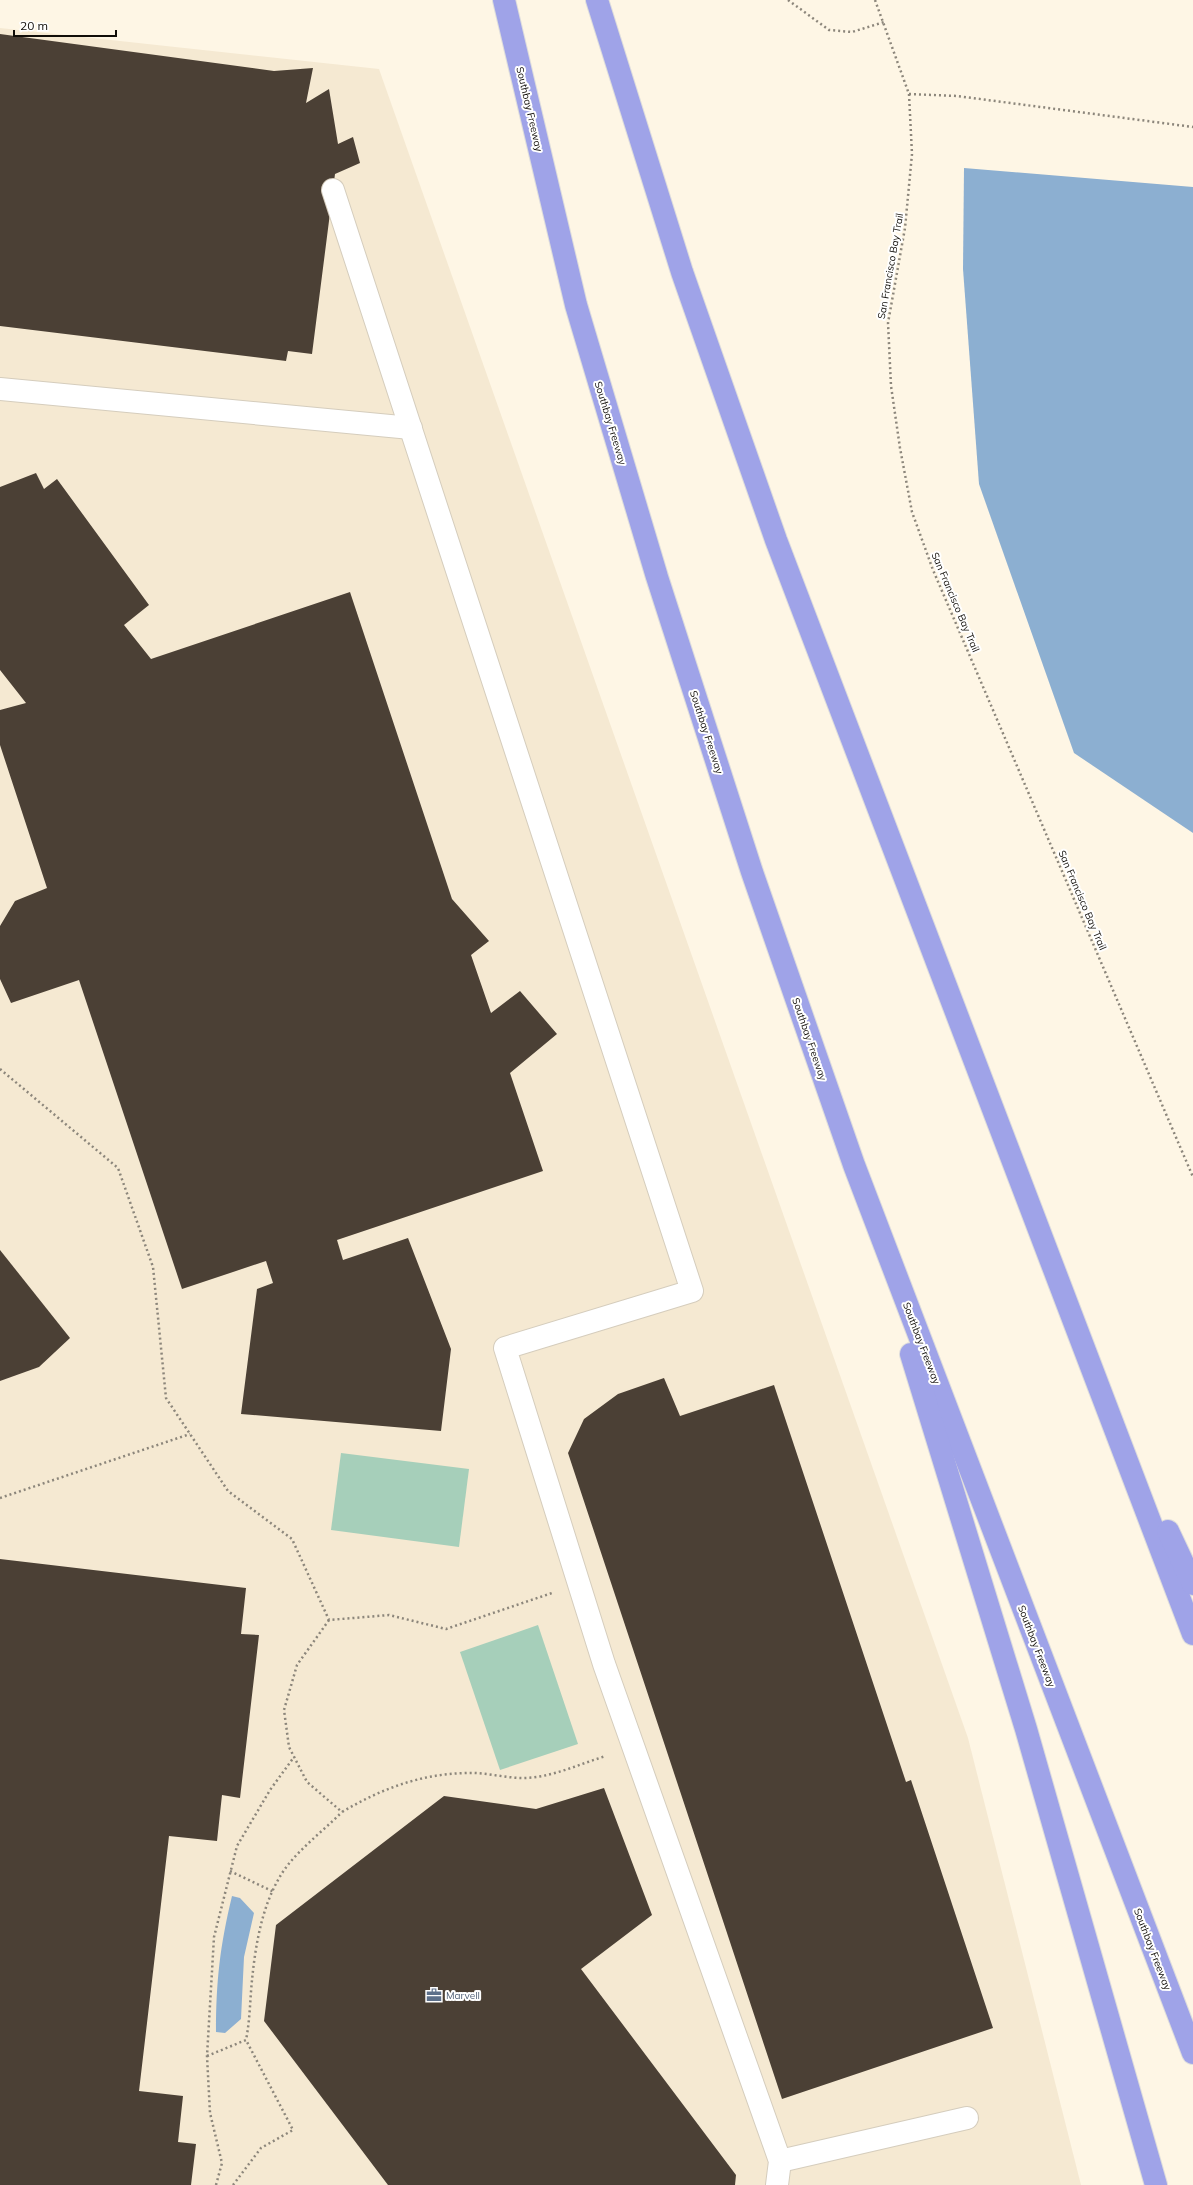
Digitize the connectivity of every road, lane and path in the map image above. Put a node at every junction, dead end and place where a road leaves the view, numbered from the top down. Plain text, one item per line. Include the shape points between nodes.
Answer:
1 (504, 0) edge
2 (597, 0) edge
3 (788, 0) edge
4 (875, 0) edge
5 (884, 22) junction
6 (908, 94) junction
7 (1193, 127) edge
8 (333, 190) dead end
9 (0, 389) edge
10 (411, 428) junction
11 (0, 1069) edge
12 (854, 1166) junction
13 (1193, 1178) edge
14 (1101, 1392) junction
15 (190, 1434) junction
16 (0, 1498) edge
17 (578, 1584) junction
18 (1193, 1584) edge
19 (329, 1620) junction
20 (1193, 1634) edge
21 (633, 1746) junction
22 (294, 1757) junction
23 (342, 1812) junction
24 (230, 1872) junction
25 (274, 1892) junction
26 (246, 2040) junction
27 (1193, 2053) edge
28 (207, 2056) junction
29 (967, 2118) dead end
30 (780, 2161) junction
31 (216, 2185) edge
32 (233, 2185) edge
33 (778, 2185) edge
34 (1156, 2185) edge

1 - 12 highway, Southbay Freeway via 576,305 657,577 752,872
2 - 14 highway via 682,272 776,540
3 - 5 path via 830,30 852,32
4 - 5 path, San Francisco Bay Trail
5 - 6 path, San Francisco Bay Trail
6 - 7 path via 957,96
6 - 13 path, San Francisco Bay Trail via 912,129 911,179 888,323 891,386 912,512 934,570
8 - 10 lane
9 - 10 lane
10 - 17 lane via 692,1291 505,1348
11 - 15 path via 118,1168 152,1267 166,1398
12 - 27 highway, Southbay Freeway
12 - 34 highway via 1026,1729
14 - 18 highway
14 - 20 highway
15 - 16 path
15 - 19 path via 228,1491 292,1539
17 - 19 path via 446,1629 389,1615
17 - 21 lane
19 - 22 path via 297,1665 284,1710 289,1747
21 - 23 path via 548,1775 523,1778 467,1773 413,1779 371,1795
21 - 30 lane
22 - 23 path via 308,1782
22 - 24 path via 270,1790 237,1846
23 - 25 path via 292,1861
24 - 25 path
24 - 28 path via 214,1937
25 - 26 path via 258,1933 252,1981 251,2019
26 - 28 path
26 - 32 path via 293,2130 261,2148
28 - 31 path via 210,2113 222,2163
29 - 30 lane
30 - 33 lane

